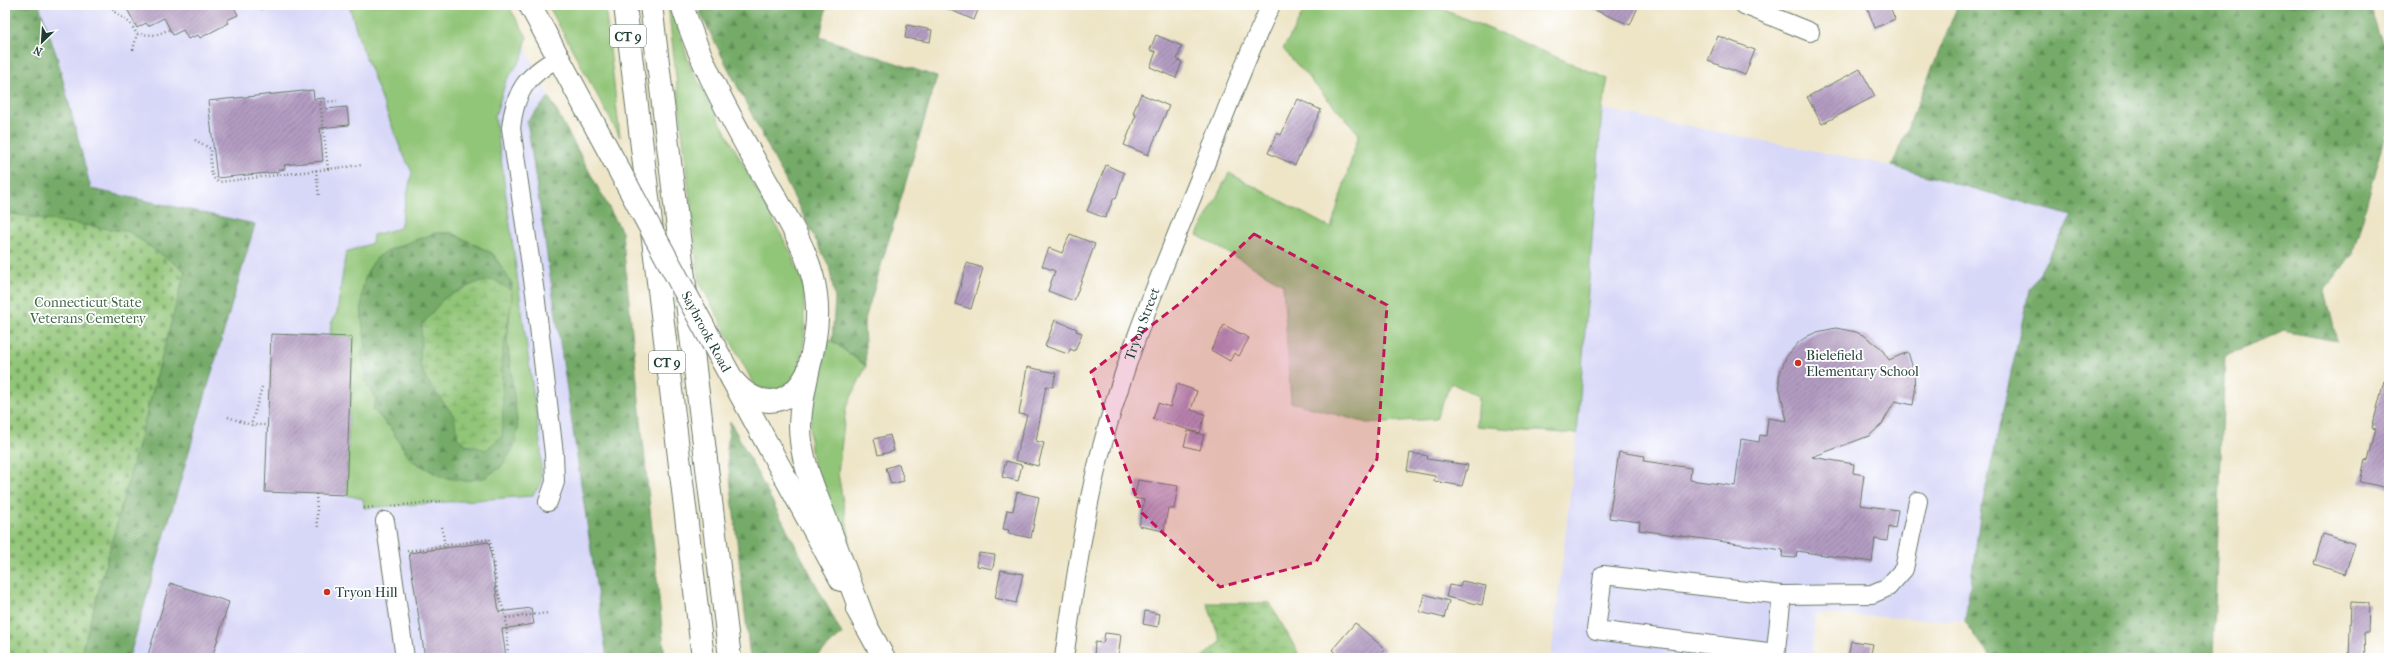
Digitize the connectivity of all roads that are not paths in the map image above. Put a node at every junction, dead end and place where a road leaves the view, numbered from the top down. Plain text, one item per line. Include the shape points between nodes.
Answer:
1 (530, 5) edge
2 (625, 5) edge
3 (651, 5) edge
4 (682, 5) edge
5 (1271, 5) edge
6 (1744, 5) edge
7 (1810, 32) dead end
8 (558, 58) junction
9 (812, 360) junction
10 (732, 379) junction
11 (1918, 501) dead end
12 (548, 502) dead end
13 (383, 511) road end
14 (1782, 595) junction
15 (866, 625) junction
16 (1775, 656) edge
17 (405, 658) edge
18 (703, 658) edge
19 (730, 658) edge
20 (884, 658) edge
21 (1064, 658) edge

1 - 8 main road, Saybrook Road
2 - 18 main road, CT 9
3 - 19 main road, CT 9
4 - 9 main road via 715,89 805,254 816,299 816,339
5 - 21 street, Tryon Street via 1249,51 1149,298 1121,380 1098,462 1082,542
6 - 7 street
8 - 10 main road, Saybrook Road, bridge
8 - 12 street via 528,78 513,109 511,128 535,293 554,454 555,482
9 - 10 main road via 801,385 785,398 759,400 747,395
9 - 15 main road via 802,407 801,445 811,481
10 - 15 main road, Saybrook Road
11 - 14 street via 1908,562 1888,587 1872,594
13 - 17 street
14 - 16 street
14 - 16 street via 1603,575 1596,630
15 - 20 main road, Saybrook Road

